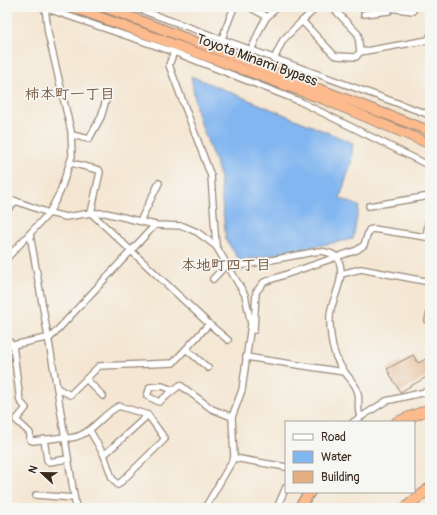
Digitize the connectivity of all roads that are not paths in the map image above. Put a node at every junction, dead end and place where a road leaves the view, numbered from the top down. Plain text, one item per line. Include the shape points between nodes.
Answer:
1 (44, 7) edge
2 (72, 7) edge
3 (104, 7) edge
4 (133, 7) edge
5 (234, 7) edge
6 (249, 7) edge
7 (277, 7) edge
8 (317, 7) edge
9 (332, 7) edge
10 (389, 8) edge
11 (144, 9) edge
12 (413, 11) dead end
13 (364, 14) dead end
14 (266, 18) junction
15 (302, 21) junction
16 (430, 36) edge
17 (221, 41) junction
18 (251, 51) junction
19 (174, 52) junction
20 (360, 52) junction
21 (274, 59) junction
22 (106, 100) dead end
23 (430, 115) edge
24 (390, 126) junction
25 (430, 130) edge
26 (72, 135) junction
27 (430, 144) edge
28 (430, 149) edge
29 (71, 163) junction
30 (430, 166) edge
31 (159, 183) dead end
32 (430, 196) edge
33 (7, 198) edge
34 (16, 201) junction
35 (369, 206) dead end
36 (7, 210) edge
37 (50, 213) junction
38 (91, 213) junction
39 (430, 213) edge
40 (430, 216) edge
41 (140, 221) junction
42 (155, 225) junction
43 (30, 234) junction
44 (428, 238) edge
45 (216, 246) junction
46 (132, 252) junction
47 (7, 258) edge
48 (337, 258) junction
49 (228, 266) junction
50 (341, 274) junction
51 (213, 279) dead end
52 (430, 282) edge
53 (209, 324) junction
54 (7, 339) edge
55 (48, 339) junction
56 (250, 339) junction
57 (228, 340) dead end
58 (13, 345) junction
59 (186, 349) junction
60 (246, 357) junction
61 (208, 368) dead end
62 (344, 372) junction
63 (86, 379) junction
64 (57, 388) junction
65 (173, 390) dead end
66 (430, 391) edge
67 (102, 396) dead end
68 (430, 409) edge
69 (148, 415) junction
70 (360, 416) junction
71 (232, 417) junction
72 (355, 421) edge
73 (400, 421) edge
74 (90, 431) junction
75 (65, 438) junction
76 (44, 439) junction
77 (104, 455) junction
78 (234, 458) junction
79 (68, 459) junction
80 (285, 467) edge
81 (430, 488) edge
82 (285, 489) edge
83 (309, 493) edge
84 (36, 495) dead end
85 (74, 498) junction
86 (76, 508) edge
87 (205, 508) edge
88 (277, 508) edge
89 (299, 508) edge
90 (405, 508) edge

1 - 19 street
1 - 26 street
2 - 24 highway, Toyota Minami Bypass
3 - 25 highway, Toyota Minami Bypass
4 - 11 street
5 - 17 street
6 - 14 street
7 - 14 street
8 - 15 street
9 - 20 street via 358,34
10 - 12 street
10 - 13 street via 389,11
11 - 17 street
14 - 18 street
15 - 20 street via 337,56 356,57
15 - 21 street via 283,40
16 - 20 street via 428,40
17 - 18 street
18 - 21 street
19 - 30 street via 299,101
19 - 45 street via 169,65 211,176
21 - 23 street
22 - 26 street via 101,117 89,139
24 - 27 highway, Toyota Minami Bypass
24 - 28 highway via 396,133
26 - 29 street
29 - 37 street
29 - 38 street via 100,172
31 - 41 street
32 - 35 street
33 - 34 street
34 - 36 street
34 - 37 street
37 - 38 street via 73,217
37 - 43 street
38 - 41 street via 106,213
38 - 46 street
39 - 40 street
40 - 44 street
41 - 42 street
42 - 45 street via 184,226
42 - 46 street
43 - 47 street
43 - 55 street
44 - 48 street via 373,229 369,230 364,245
45 - 49 street
46 - 53 street
46 - 55 street
48 - 49 street via 333,254 318,251
48 - 50 street
48 - 56 street via 262,284 256,292 254,334
49 - 51 street
49 - 56 street via 248,303
50 - 52 street via 361,269
50 - 62 street via 331,309 331,336 335,357
53 - 57 street
53 - 59 street
54 - 58 street
55 - 58 street
55 - 64 street
56 - 60 street
58 - 76 street via 20,401 26,408 16,420 30,433 30,440
59 - 61 street
59 - 63 street via 173,363 99,366
60 - 62 street
60 - 71 street via 242,390
62 - 70 street via 357,388 357,410
63 - 64 street via 70,395
63 - 67 street
64 - 75 street
65 - 71 street via 180,385 212,410
66 - 70 street via 386,401
68 - 73 highway
69 - 74 street via 119,406
69 - 77 street
69 - 77 street via 165,439 118,485 112,478
70 - 72 street
71 - 78 street
74 - 75 street via 74,439
74 - 77 street
75 - 76 street
75 - 79 street
76 - 79 street via 46,460 49,462
78 - 80 street
78 - 87 street
79 - 85 street
81 - 90 highway
82 - 88 street
83 - 89 highway
84 - 85 street
85 - 86 street

